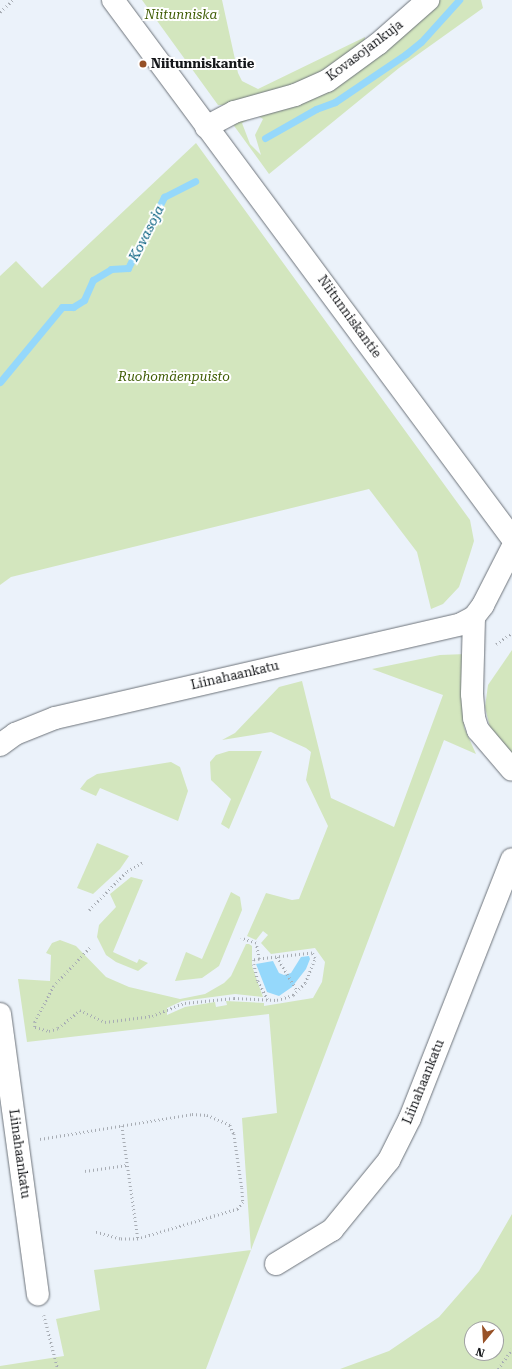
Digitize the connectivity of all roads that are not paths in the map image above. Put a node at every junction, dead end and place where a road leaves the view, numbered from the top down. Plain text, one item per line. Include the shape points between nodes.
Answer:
1 (113, 0) edge
2 (428, 0) edge
3 (206, 127) junction
4 (512, 538) edge
5 (512, 548) edge
6 (474, 617) junction
7 (0, 745) edge
8 (512, 770) edge
9 (512, 859) edge
10 (0, 1014) edge
11 (276, 1264) dead end
12 (38, 1294) road end

1 - 3 street, Niitunniskantie
2 - 3 street, Kovasojankuja via 378,44 327,81 295,95 234,112
3 - 4 street, Niitunniskantie
5 - 6 street
6 - 7 street, Liinahaankatu via 461,624 55,718 16,734
6 - 8 street via 474,718 478,730
9 - 11 street, Liinahaankatu via 410,1118 389,1160 332,1230
10 - 12 street, Liinahaankatu

